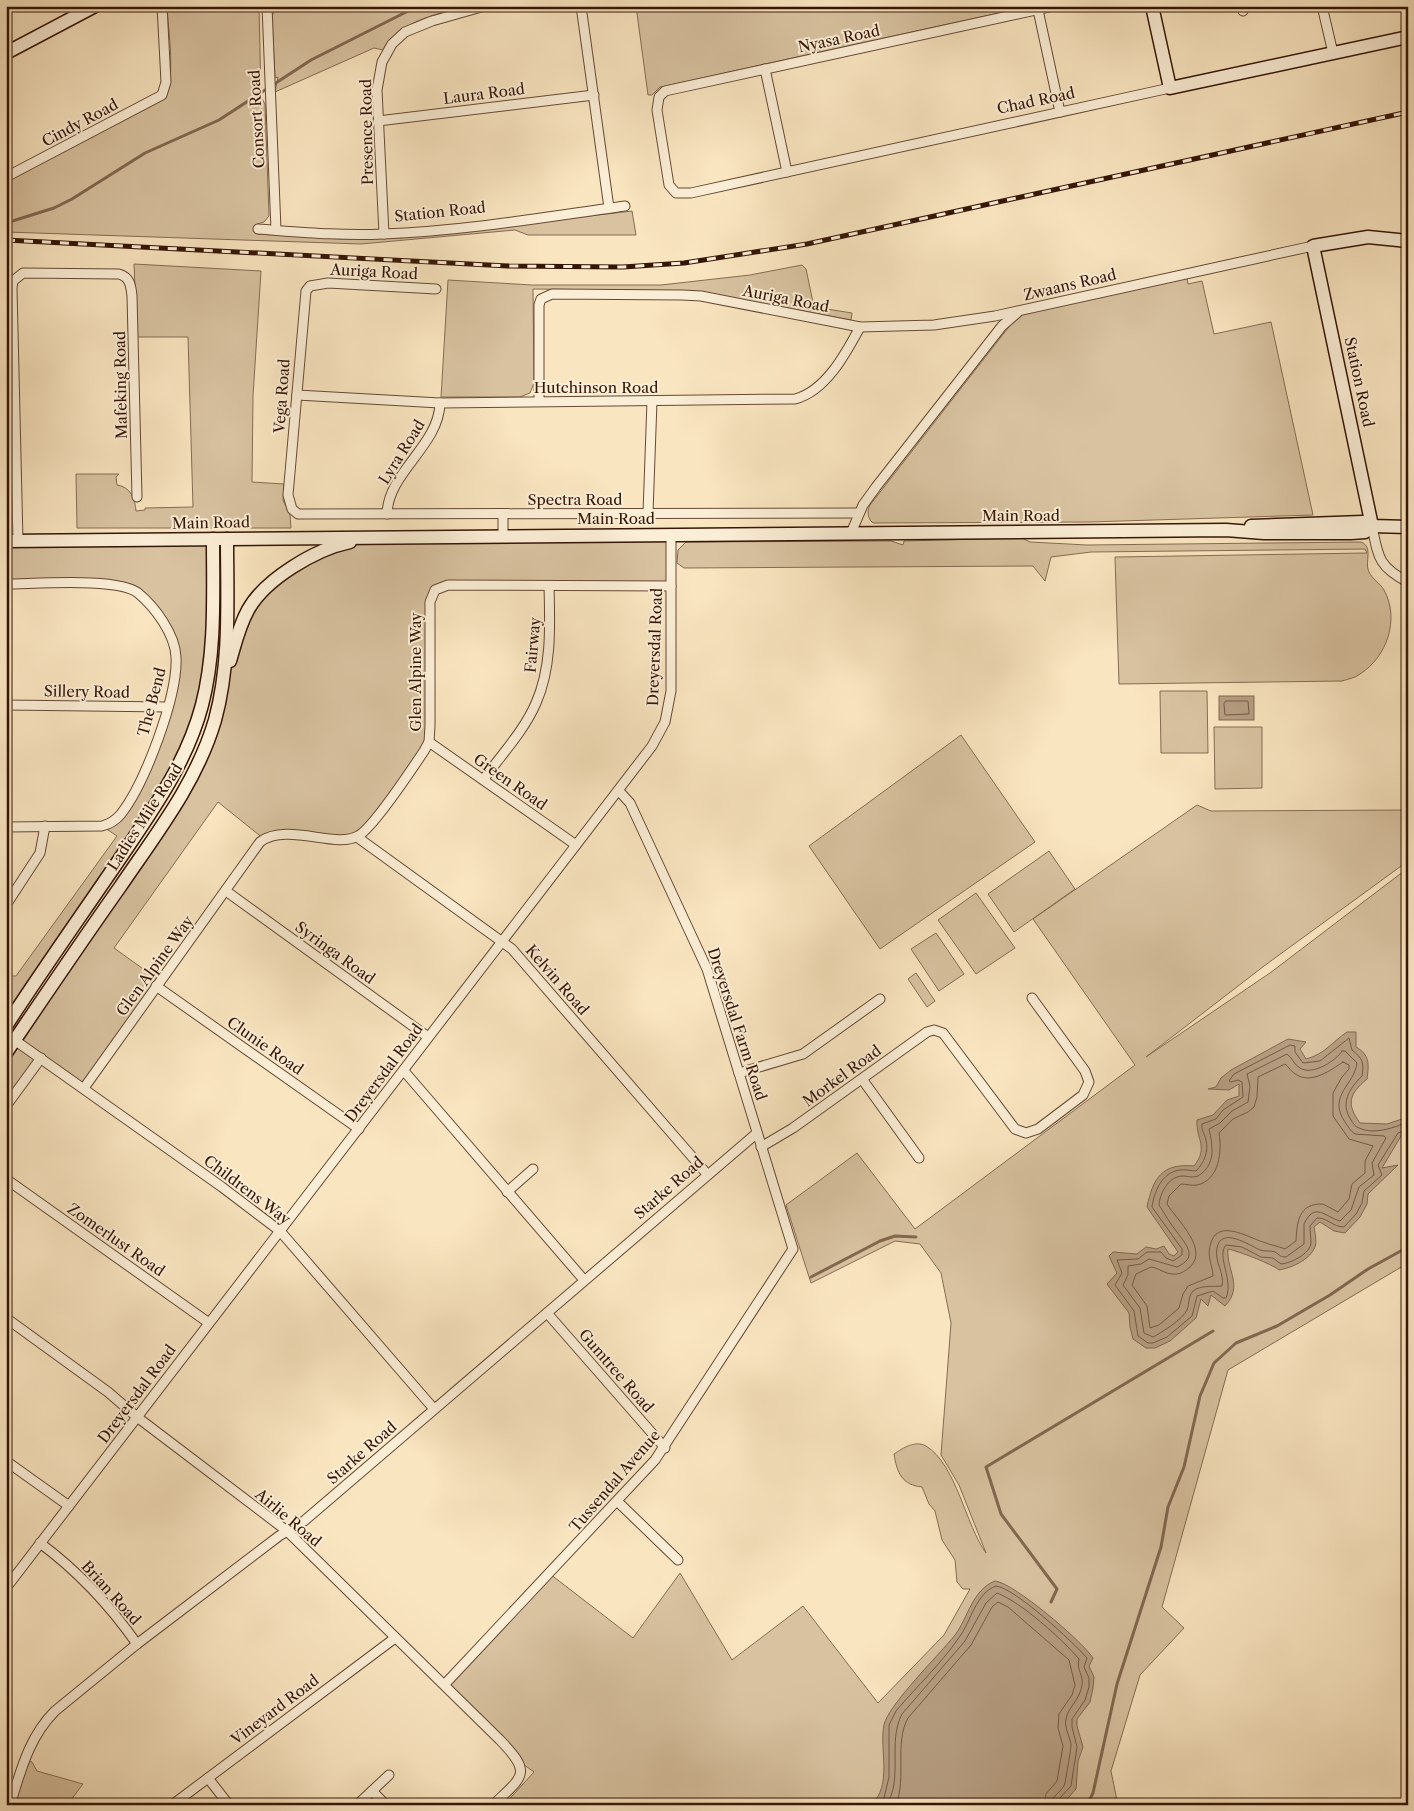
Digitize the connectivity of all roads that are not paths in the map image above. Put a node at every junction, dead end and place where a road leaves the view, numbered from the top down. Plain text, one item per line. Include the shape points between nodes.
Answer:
1 (95, 6) edge
2 (162, 6) edge
3 (267, 6) edge
4 (485, 6) edge
5 (581, 6) edge
6 (1054, 6) edge
7 (1152, 6) edge
8 (1322, 6) edge
9 (1038, 10) junction
10 (1408, 37) edge
11 (1333, 53) junction
12 (6, 54) edge
13 (765, 69) junction
14 (1170, 88) junction
15 (594, 95) junction
16 (1060, 112) junction
17 (378, 121) junction
18 (787, 172) junction
19 (6, 177) edge
20 (672, 190) joint
21 (625, 206) dead end
22 (609, 208) junction
23 (258, 229) dead end
24 (276, 230) junction
25 (384, 234) junction
26 (1408, 241) edge
27 (1313, 246) junction
28 (310, 286) joint
29 (436, 289) dead end
30 (1021, 310) junction
31 (860, 327) junction
32 (297, 395) junction
33 (539, 401) junction
34 (652, 401) junction
35 (440, 403) junction
36 (138, 496) dead end
37 (292, 509) joint
38 (648, 513) junction
39 (859, 513) junction
40 (387, 514) junction
41 (503, 514) junction
42 (1372, 526) junction
43 (1408, 527) edge
44 (851, 533) junction
45 (671, 535) junction
46 (382, 536) junction
47 (503, 536) junction
48 (227, 539) junction
49 (213, 540) junction
50 (12, 541) edge
51 (1408, 582) edge
52 (6, 584) edge
53 (549, 586) junction
54 (671, 586) junction
55 (219, 704) junction
56 (6, 706) edge
57 (168, 707) junction
58 (429, 742) junction
59 (484, 779) junction
60 (619, 791) junction
61 (6, 826) edge
62 (45, 826) junction
63 (358, 837) junction
64 (576, 845) junction
65 (226, 891) junction
66 (6, 904) edge
67 (502, 941) junction
68 (156, 986) junction
69 (1032, 998) dead end
70 (880, 999) dead end
71 (6, 1026) edge
72 (11, 1037) edge
73 (428, 1037) junction
74 (6, 1053) edge
75 (40, 1058) junction
76 (404, 1071) junction
77 (739, 1073) junction
78 (862, 1078) junction
79 (84, 1088) junction
80 (6, 1106) edge
81 (359, 1129) junction
82 (757, 1133) junction
83 (761, 1147) junction
84 (919, 1158) dead end
85 (533, 1169) dead end
86 (707, 1174) junction
87 (6, 1179) edge
88 (507, 1192) junction
89 (280, 1231) junction
90 (793, 1249) joint
91 (584, 1280) junction
92 (547, 1313) junction
93 (6, 1318) edge
94 (209, 1323) junction
95 (434, 1409) junction
96 (137, 1417) junction
97 (664, 1448) junction
98 (6, 1461) edge
99 (618, 1502) junction
100 (69, 1506) junction
101 (287, 1531) junction
102 (40, 1543) junction
103 (678, 1560) dead end
104 (6, 1588) edge
105 (395, 1638) junction
106 (137, 1644) junction
107 (445, 1684) junction
108 (389, 1774) dead end
109 (208, 1778) junction
110 (372, 1791) junction
111 (10, 1805) edge
112 (172, 1805) edge
113 (230, 1805) edge
114 (357, 1805) edge
115 (386, 1805) edge
116 (493, 1805) edge

1 - 12 main road
2 - 19 street, Cindy Road via 164,92 156,100
3 - 24 street, Consort Road
4 - 17 street, Presence Road via 415,27 398,38 380,69
5 - 15 street
6 - 9 street, Nyasa Road
7 - 14 main road
8 - 11 street
9 - 13 street, Nyasa Road
9 - 16 street
10 - 11 main road, Chad Road
11 - 14 main road, Chad Road
13 - 18 street
13 - 20 street, Nyasa Road via 661,94 657,110 666,175
14 - 16 street, Chad Road
15 - 17 street, Laura Road
15 - 22 street
16 - 18 street, Chad Road
17 - 25 street, Presence Road
18 - 20 street, Chad Road via 691,193
21 - 22 street, Station Road
22 - 25 street, Station Road
23 - 24 street, Station Road
24 - 25 street, Station Road
26 - 27 main road via 1368,237
27 - 30 street, Zwaans Road
27 - 42 main road, Station Road
28 - 29 street, Auriga Road via 328,283
28 - 32 street, Vega Road via 303,300
30 - 31 street, Auriga Road via 949,324
30 - 39 street, Zwaans Road via 1002,326
31 - 33 street, Auriga Road via 701,296 544,296 539,305
31 - 34 street, Hutchinson Road via 830,374 803,397 778,401
32 - 35 street, Hutchinson Road
32 - 37 street, Vega Road via 288,495
33 - 34 street, Hutchinson Road
33 - 35 street, Hutchinson Road
34 - 38 street
35 - 40 street, Lyra Road via 435,426 396,486 389,499
36 - 50 street, Mafeking Road via 129,280 125,276 32,272 18,276 12,288
37 - 40 street, Spectra Road via 304,515
38 - 39 street, Spectra Road
38 - 41 street, Spectra Road
39 - 44 street, Zwaans Road
40 - 41 street, Spectra Road
41 - 47 street
42 - 43 main road, Main Road
42 - 44 main road, Main Road via 1363,522 1295,523 1226,530
42 - 51 street via 1380,561 1391,573
44 - 45 main road, Main Road
45 - 47 main road, Main Road
45 - 54 street, Dreyersdal Road
46 - 47 main road, Main Road
46 - 48 main road, Main Road
46 - 55 main road via 343,543 320,552 261,592 243,621
48 - 49 main road, Main Road
48 - 55 main road, Ladies Mile Road via 226,642
49 - 50 main road, Main Road
49 - 71 main road, Ladies Mile Road via 210,667 203,703 186,753 155,807
52 - 57 street, The Bend via 112,584 138,593 173,640 176,669
53 - 54 street, Glen Alpine Way
53 - 58 street, Glen Alpine Way via 448,585 435,590 430,602
53 - 59 street, Fairway via 548,649 536,703
54 - 60 street, Dreyersdal Road via 669,707 652,746
55 - 72 main road, Ladies Mile Road via 205,749 189,783
56 - 57 street, Sillery Road
57 - 62 street, The Bend via 157,741 121,814 110,824 102,826
58 - 59 street, Green Road
58 - 63 street, Glen Alpine Way
59 - 64 street, Green Road
60 - 64 street, Dreyersdal Road
60 - 77 street, Dreyersdal Farm Road via 630,802 708,969
61 - 62 street
62 - 66 street via 40,853
63 - 65 street, Glen Alpine Way via 271,836 258,845
63 - 67 street, Kelvin Road
64 - 67 street, Dreyersdal Road
65 - 68 street, Glen Alpine Way
65 - 73 street, Syringa Road
67 - 73 street, Dreyersdal Road
67 - 86 street, Kelvin Road
68 - 79 street, Glen Alpine Way
68 - 81 street, Clunie Road
69 - 78 street, Morkel Road via 1086,1071 1089,1082 1083,1095 1032,1132 1020,1132 1011,1125 939,1030 927,1032
70 - 77 street via 804,1054
72 - 74 main road, Ladies Mile Road
72 - 75 street, Childrens Way
73 - 76 street, Dreyersdal Road
75 - 79 street, Childrens Way
75 - 80 street
76 - 81 street, Dreyersdal Road
76 - 88 street
77 - 82 street, Dreyersdal Farm Road
78 - 83 street, Morkel Road
78 - 84 street
79 - 89 street, Childrens Way
81 - 89 street, Dreyersdal Road
82 - 83 street, Dreyersdal Farm Road
82 - 86 street, Starke Road
83 - 90 street, Dreyersdal Farm Road
85 - 88 street
86 - 91 street, Starke Road
87 - 94 street, Zomerlust Road
88 - 91 street
89 - 94 street, Dreyersdal Road
89 - 95 street, Childrens Way
90 - 97 street, Tussendal Avenue
91 - 92 street, Starke Road
92 - 95 street, Starke Road
92 - 97 street, Gumtree Road
93 - 96 street, Airlie Road
94 - 96 street, Dreyersdal Road
95 - 101 street, Starke Road via 319,1508
96 - 100 street, Dreyersdal Road
96 - 101 street, Airlie Road
97 - 99 street, Tussendal Avenue
98 - 100 street
99 - 103 street
99 - 107 street, Tussendal Avenue
100 - 102 street, Dreyersdal Road
101 - 105 street, Airlie Road
101 - 106 street, Starke Road
102 - 104 street, Dreyersdal Road
102 - 106 street, Brian Road via 86,1580 116,1613
105 - 107 street, Airlie Road
105 - 109 street, Vineyard Road
106 - 111 street, Starke Road via 45,1720 29,1748
107 - 116 street, Airlie Road via 520,1762 521,1772 517,1781
108 - 110 street
109 - 112 street, Vineyard Road
109 - 113 street
110 - 114 street
110 - 115 street

